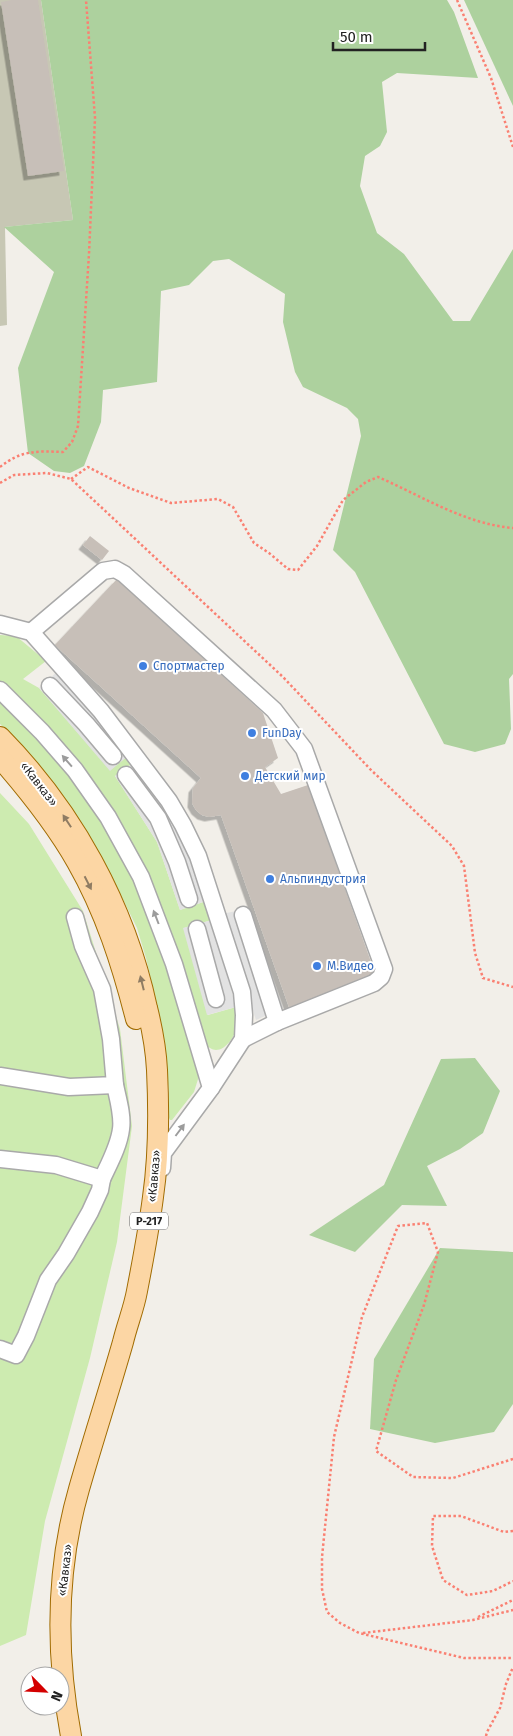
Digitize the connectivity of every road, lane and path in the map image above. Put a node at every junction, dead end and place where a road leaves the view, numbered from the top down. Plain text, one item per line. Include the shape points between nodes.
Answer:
1 (86, 0) edge
2 (457, 0) edge
3 (513, 147) edge
4 (0, 467) edge
5 (72, 479) junction
6 (0, 483) edge
7 (513, 528) edge
8 (0, 624) edge
9 (31, 632) junction
10 (50, 686) dead end
11 (0, 690) edge
12 (101, 711) junction
13 (86, 724) junction
14 (0, 737) edge
15 (113, 756) dead end
16 (0, 758) edge
17 (126, 775) dead end
18 (198, 856) junction
19 (177, 862) junction
20 (189, 899) dead end
21 (243, 915) dead end
22 (76, 917) dead end
23 (197, 929) dead end
24 (230, 956) junction
25 (206, 963) junction
26 (513, 987) edge
27 (216, 999) dead end
28 (277, 1022) junction
29 (243, 1039) junction
30 (0, 1076) edge
31 (115, 1085) junction
32 (212, 1088) junction
33 (0, 1159) edge
34 (102, 1179) junction
35 (137, 1292) junction
36 (0, 1349) edge
37 (513, 1459) edge
38 (513, 1531) edge
39 (513, 1581) edge
40 (513, 1600) edge
41 (513, 1610) edge
42 (473, 1620) junction
43 (359, 1633) junction
44 (513, 1658) edge
45 (51, 1666) edge
46 (513, 1667) edge
47 (58, 1716) edge
48 (61, 1736) edge
49 (71, 1736) edge
50 (486, 1736) edge

1 - 4 path via 95,118 78,426 64,452 40,451 17,456
2 - 3 path via 491,78
5 - 6 path via 47,474 14,475
5 - 7 path via 88,467 129,488 171,503 218,499 233,507 254,543 288,568 298,570 317,546 343,500 378,477 458,515
5 - 26 path via 283,677 371,770 452,846 464,866 475,953 483,978
8 - 9 lane
9 - 12 lane
9 - 28 lane via 103,571 115,569 274,710 304,749 384,970 374,983
10 - 13 lane
32 -> 11 lane via 174,964 141,877 108,817 75,770
12 - 13 lane
12 - 18 lane via 169,801
13 - 15 lane
35 -> 14 main road, «Кавказ» / Р-217 via 154,1196 158,1119 157,1068 141,978 109,893 89,856 63,814
16 -> 45 main road, «Кавказ» / Р-217 via 52,824 77,861 97,900 127,983 145,1081 146,1168 141,1207 124,1288 56,1549 51,1598
17 - 19 lane via 158,818
18 - 19 lane
18 - 24 lane
19 - 20 lane
21 - 28 lane
22 - 31 lane via 83,946 102,989
23 - 25 lane
24 - 25 lane
24 - 29 lane via 242,992
25 - 27 lane
28 - 29 lane
29 - 32 lane
30 - 31 lane via 69,1087
31 - 34 lane via 122,1129
35 -> 32 lane via 154,1234 163,1153
33 - 34 lane via 56,1165
34 - 36 lane via 90,1212 48,1280 16,1355
35 - 49 main road, «Кавказ» / Р-217 via 78,1492 67,1551 61,1598 61,1662
37 - 43 path via 453,1478 413,1478 376,1451 438,1252 427,1223 398,1226 362,1317 334,1437 322,1557 322,1589 327,1612
38 - 39 path via 504,1532 461,1516 434,1516 432,1546 443,1580 467,1595 493,1591
40 - 42 path
41 - 42 path
42 - 43 path
43 - 44 path via 464,1658
46 - 50 path via 500,1708
47 - 48 main road

